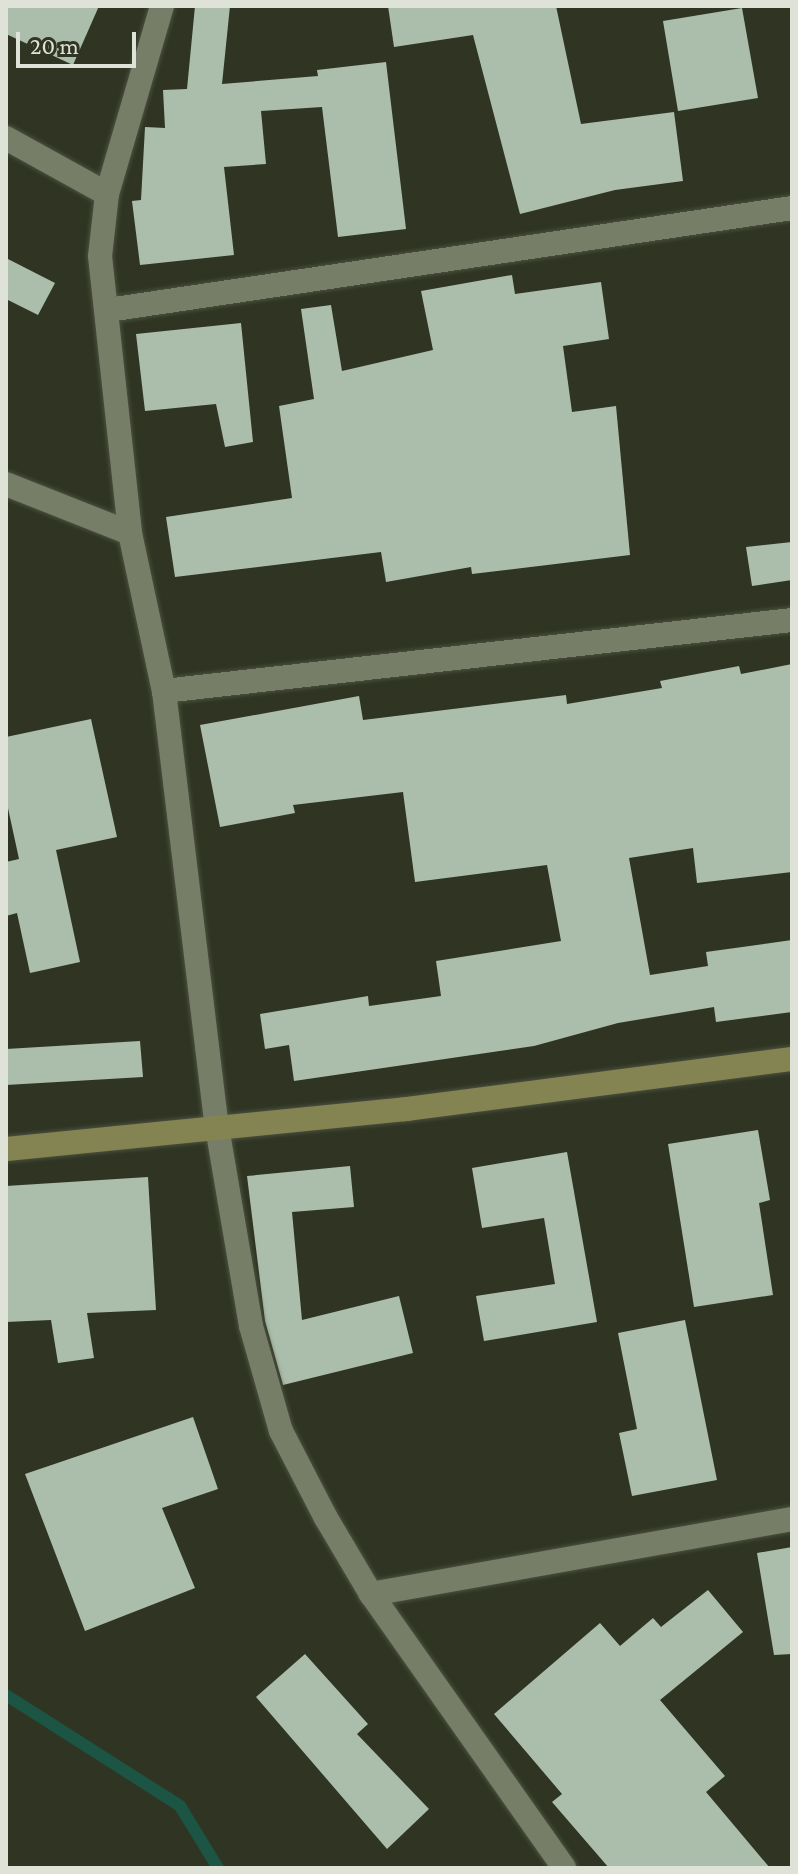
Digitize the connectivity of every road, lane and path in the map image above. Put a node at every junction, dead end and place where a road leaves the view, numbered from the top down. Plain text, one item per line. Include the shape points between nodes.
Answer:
1 (162, 6) edge
2 (6, 138) edge
3 (107, 194) junction
4 (792, 208) edge
5 (108, 310) junction
6 (6, 484) edge
7 (130, 533) junction
8 (792, 620) edge
9 (164, 691) junction
10 (792, 1059) edge
11 (217, 1127) junction
12 (6, 1149) edge
13 (792, 1519) edge
14 (371, 1594) junction
15 (564, 1868) edge

1 - 3 street
2 - 3 street
3 - 5 street via 100,256
4 - 5 street
5 - 7 street
6 - 7 street
7 - 9 street
8 - 9 street
9 - 11 street
10 - 11 street
11 - 12 street
11 - 14 street via 251,1326 281,1431
13 - 14 street
14 - 15 street

